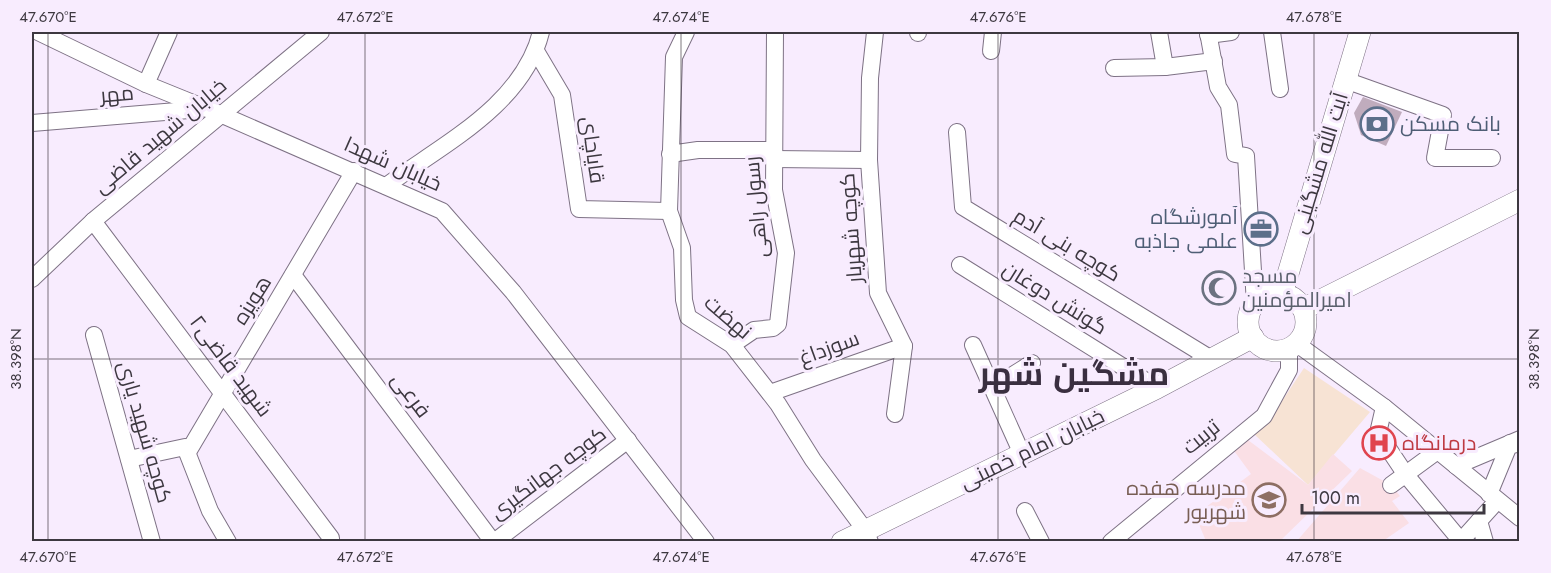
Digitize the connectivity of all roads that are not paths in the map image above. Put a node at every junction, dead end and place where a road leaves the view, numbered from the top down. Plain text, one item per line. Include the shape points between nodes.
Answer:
1 (38, 32) edge
2 (169, 32) edge
3 (321, 32) edge
4 (541, 32) edge
5 (686, 32) edge
6 (775, 32) edge
7 (875, 32) edge
8 (993, 32) edge
9 (1160, 32) edge
10 (1231, 32) edge
11 (1272, 32) edge
12 (1360, 32) edge
13 (1208, 33) edge
14 (536, 51) junction
15 (991, 51) dead end
16 (1214, 61) junction
17 (1165, 67) junction
18 (1114, 68) dead end
19 (1345, 80) junction
20 (146, 84) junction
21 (1280, 89) dead end
22 (213, 111) junction
23 (32, 123) edge
24 (957, 132) dead end
25 (670, 154) junction
26 (773, 155) junction
27 (1492, 158) dead end
28 (869, 160) junction
29 (354, 171) junction
30 (386, 186) junction
31 (1520, 200) edge
32 (669, 210) junction
33 (93, 221) junction
34 (960, 265) dead end
35 (293, 275) junction
36 (32, 279) edge
37 (1282, 294) junction
38 (1255, 304) junction
39 (1303, 309) junction
40 (94, 335) dead end
41 (1252, 337) junction
42 (732, 345) junction
43 (973, 345) dead end
44 (904, 346) junction
45 (1293, 346) junction
46 (1213, 360) junction
47 (1032, 363) dead end
48 (992, 388) junction
49 (1157, 388) junction
50 (222, 391) junction
51 (770, 393) junction
52 (1384, 406) junction
53 (895, 414) dead end
54 (628, 440) junction
55 (1516, 443) edge
56 (188, 452) junction
57 (1436, 452) junction
58 (1022, 454) junction
59 (129, 459) junction
60 (1456, 466) junction
61 (1406, 475) junction
62 (1391, 485) dead end
63 (1493, 498) junction
64 (1025, 511) dead end
65 (1520, 518) edge
66 (1479, 521) junction
67 (868, 536) edge
68 (331, 538) dead end
69 (1116, 540) edge
70 (1460, 541) edge
71 (152, 542) edge
72 (228, 542) edge
73 (494, 542) edge
74 (706, 542) edge
75 (842, 542) edge
76 (1041, 542) edge
77 (1485, 542) edge

1 - 20 street, خیابان شهدا
2 - 20 street
3 - 22 street, خیابان شهید قاضی
4 - 14 street
5 - 25 street, نهضت via 674,57
6 - 26 street, رسول راهی
7 - 28 street, کوچه شهریار
8 - 15 street
9 - 17 street
10 - 13 street
11 - 21 street
12 - 19 main road, آیت الله مشگینی
13 - 16 street
14 - 30 street via 496,106
14 - 32 street, قایاچای via 562,94 579,209
16 - 17 street
16 - 38 street via 1218,87 1229,105 1235,154 1246,156
17 - 18 street
19 - 27 street via 1443,115 1435,158
19 - 37 main road, آیت الله مشگینی
20 - 22 street, خیابان شهدا
22 - 23 street, مهر
22 - 29 street, خیابان شهدا
22 - 33 street, خیابان شهید قاضی
24 - 46 street, کوچه بنی آدم via 963,207
25 - 26 street via 698,150
25 - 32 street, نهضت
26 - 28 street
26 - 42 street, رسول راهی via 774,190 786,253 778,324 754,330
28 - 44 street, کوچه شهریار via 879,293
29 - 30 street, خیابان شهدا
29 - 35 street, هویزه
30 - 54 street, خیابان شهدا via 442,211 513,292
31 - 39 main road
32 - 42 street, نهضت via 682,248 687,317
33 - 36 street, خیابان شهید قاضی
33 - 50 street, شهید قاضی۲
34 - 49 street, گونش دوغان
35 - 50 street, هویزه
35 - 73 street, فرعی
37 - 38 main road via 1264,296
37 - 39 main road
38 - 41 main road via 1249,319
39 - 45 main road via 1306,329
40 - 59 street, کوچه شهید یاری
41 - 45 main road via 1268,350
41 - 46 main road, خیابان امام خمینی
42 - 51 street, نهضت
43 - 48 street
44 - 51 street, سوزداغ
44 - 53 street
45 - 52 street
45 - 69 street, تربیت via 1289,370 1264,416
46 - 49 main road, خیابان امام خمینی
47 - 48 street
48 - 58 street
49 - 58 main road, خیابان امام خمینی
50 - 56 street, هویزه
50 - 68 street, شهید قاضی۲
51 - 67 street, نهضت
52 - 57 street
52 - 61 street via 1378,432
54 - 73 street, کوچه جهانگیری
54 - 74 street, خیابان شهدا
55 - 60 street
55 - 63 street
56 - 59 street via 185,447
56 - 72 street via 210,511
57 - 60 street
57 - 61 street
58 - 67 main road, خیابان امام خمینی
59 - 71 street, کوچه شهید یاری
60 - 63 street
61 - 62 street
61 - 70 street
63 - 65 street
63 - 66 street
64 - 76 street
66 - 70 street
66 - 77 street
67 - 75 main road, خیابان امام خمینی

